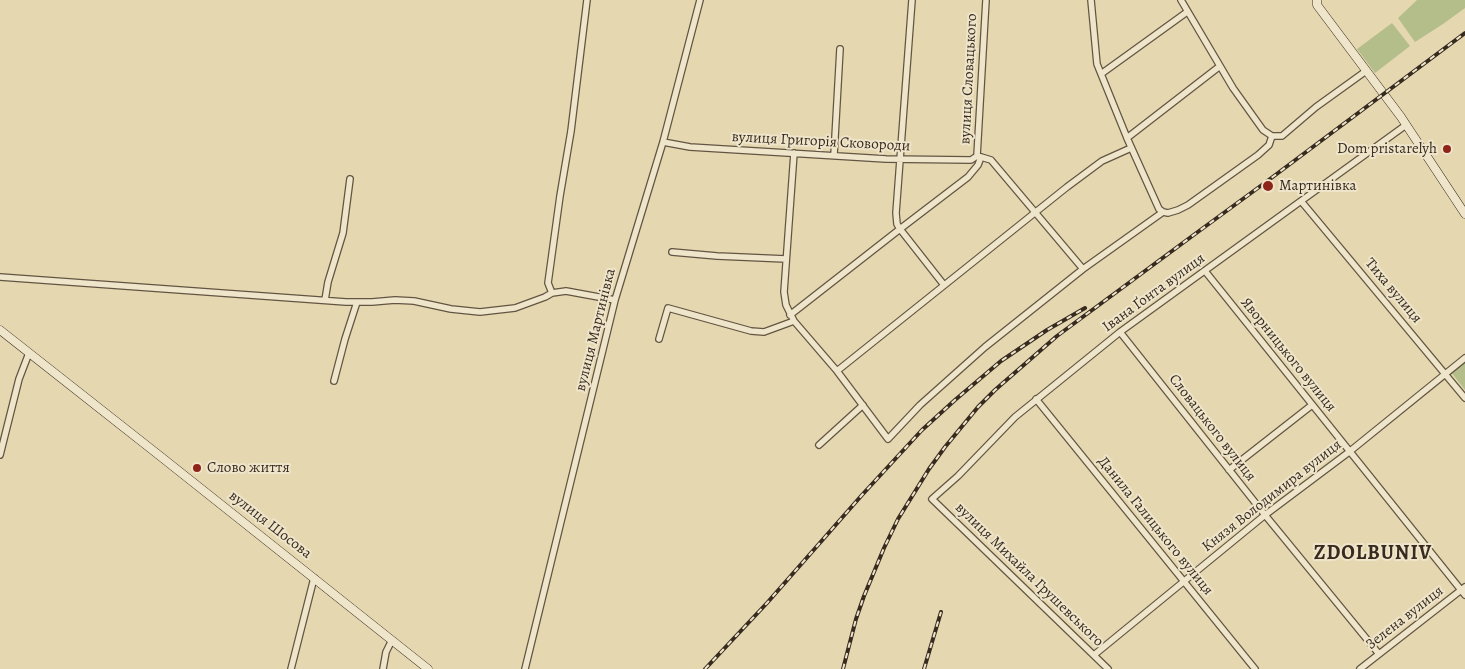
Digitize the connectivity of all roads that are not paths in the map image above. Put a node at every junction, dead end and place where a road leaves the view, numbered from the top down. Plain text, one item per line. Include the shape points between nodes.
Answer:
1 (587, 0) edge
2 (700, 0) edge
3 (912, 0) edge
4 (986, 0) edge
5 (1091, 0) edge
6 (1181, 0) edge
7 (1316, 2) edge
8 (1187, 12) junction
9 (840, 49) dead end
10 (1220, 66) junction
11 (1366, 71) junction
12 (1101, 74) junction
13 (1406, 125) junction
14 (1272, 136) junction
15 (1127, 138) junction
16 (663, 142) junction
17 (1131, 148) junction
18 (794, 153) junction
19 (834, 155) junction
20 (979, 157) junction
21 (900, 159) junction
22 (350, 179) dead end
23 (1301, 201) junction
24 (1035, 212) junction
25 (1163, 212) junction
26 (1465, 214) edge
27 (900, 228) junction
28 (672, 252) dead end
29 (786, 259) junction
30 (1083, 269) junction
31 (1205, 271) junction
32 (0, 277) edge
33 (944, 285) junction
34 (552, 293) junction
35 (325, 300) junction
36 (615, 300) junction
37 (357, 302) junction
38 (792, 318) junction
39 (0, 330) edge
40 (1120, 332) junction
41 (660, 339) dead end
42 (29, 353) junction
43 (1465, 358) edge
44 (837, 371) junction
45 (1445, 374) junction
46 (334, 381) dead end
47 (1465, 398) edge
48 (1036, 399) junction
49 (863, 405) junction
50 (1312, 405) junction
51 (819, 445) dead end
52 (1350, 452) junction
53 (0, 455) edge
54 (1229, 470) junction
55 (932, 499) joint
56 (1265, 515) junction
57 (314, 578) junction
58 (1183, 582) junction
59 (1464, 590) edge
60 (392, 640) junction
61 (1379, 654) junction
62 (1094, 655) junction
63 (291, 669) edge
64 (383, 669) edge
65 (428, 669) edge
66 (525, 669) edge
67 (1108, 669) edge
68 (1254, 669) edge
69 (1360, 669) edge

1 - 34 street via 548,283
2 - 16 street, вулиця Мартинівка
3 - 21 street
4 - 20 street, вулиця Словацького
5 - 12 street via 1096,64
6 - 8 street
7 - 11 main road
8 - 10 street
8 - 12 street
9 - 19 street
10 - 14 street via 1263,130
10 - 15 street
11 - 13 main road
11 - 14 street via 1282,136
12 - 15 street
13 - 23 street, Івана Ґонта вулиця
13 - 26 main road
14 - 25 street via 1269,145 1258,155 1203,195 1178,210
15 - 17 street
16 - 18 street, вулиця Григорія Сковороди via 690,147
16 - 36 street, вулиця Мартинівка
17 - 24 street via 1102,162
17 - 25 street via 1156,205
18 - 19 street, вулиця Григорія Сковороди
18 - 29 street
19 - 21 street, вулиця Григорія Сковороди
20 - 21 street, вулиця Григорія Сковороди via 970,160
20 - 24 street via 991,160
20 - 27 street via 978,166 968,177
21 - 27 street via 896,212
22 - 35 street via 343,233
23 - 31 street, Івана Ґонта вулиця
23 - 45 street, Тиха вулиця
24 - 30 street
24 - 33 street
25 - 30 street
27 - 33 street
27 - 38 street
28 - 29 street
29 - 38 street via 784,292
30 - 49 street via 985,346 888,439
31 - 40 street, Івана Ґонта вулиця
31 - 50 street, Яворницького вулиця
32 - 35 street
33 - 44 street
34 - 36 street via 566,292
34 - 37 street via 516,308 480,312 414,301
35 - 37 street
36 - 66 street, вулиця Мартинівка
37 - 46 street
38 - 41 street via 764,332 751,331 668,308
38 - 44 street
39 - 42 main road, вулиця Шосова
40 - 48 street, Івана Ґонта вулиця
40 - 54 street, Словацького вулиця
42 - 53 street via 19,379
42 - 57 main road, вулиця Шосова
43 - 45 street, Князя Володимира вулиця
44 - 49 street
45 - 47 street, Тиха вулиця
45 - 52 street, Князя Володимира вулиця
48 - 55 street, Івана Ґонта вулиця
48 - 58 street, Данила Галицького вулиця
49 - 51 street
50 - 52 street, Яворницького вулиця
50 - 54 street
52 - 56 street, Князя Володимира вулиця
52 - 59 street, Яворницького вулиця
54 - 56 street, Словацького вулиця
55 - 62 street, вулиця Михайла Грушевського
56 - 58 street, Князя Володимира вулиця
56 - 61 street, Словацького вулиця
57 - 60 main road, вулиця Шосова
57 - 63 street
58 - 62 street, Князя Володимира вулиця
58 - 68 street, Данила Галицького вулиця
59 - 61 street, Зелена вулиця
60 - 64 street
60 - 65 main road, вулиця Шосова
61 - 69 street, Зелена вулиця
62 - 67 street, вулиця Михайла Грушевського

